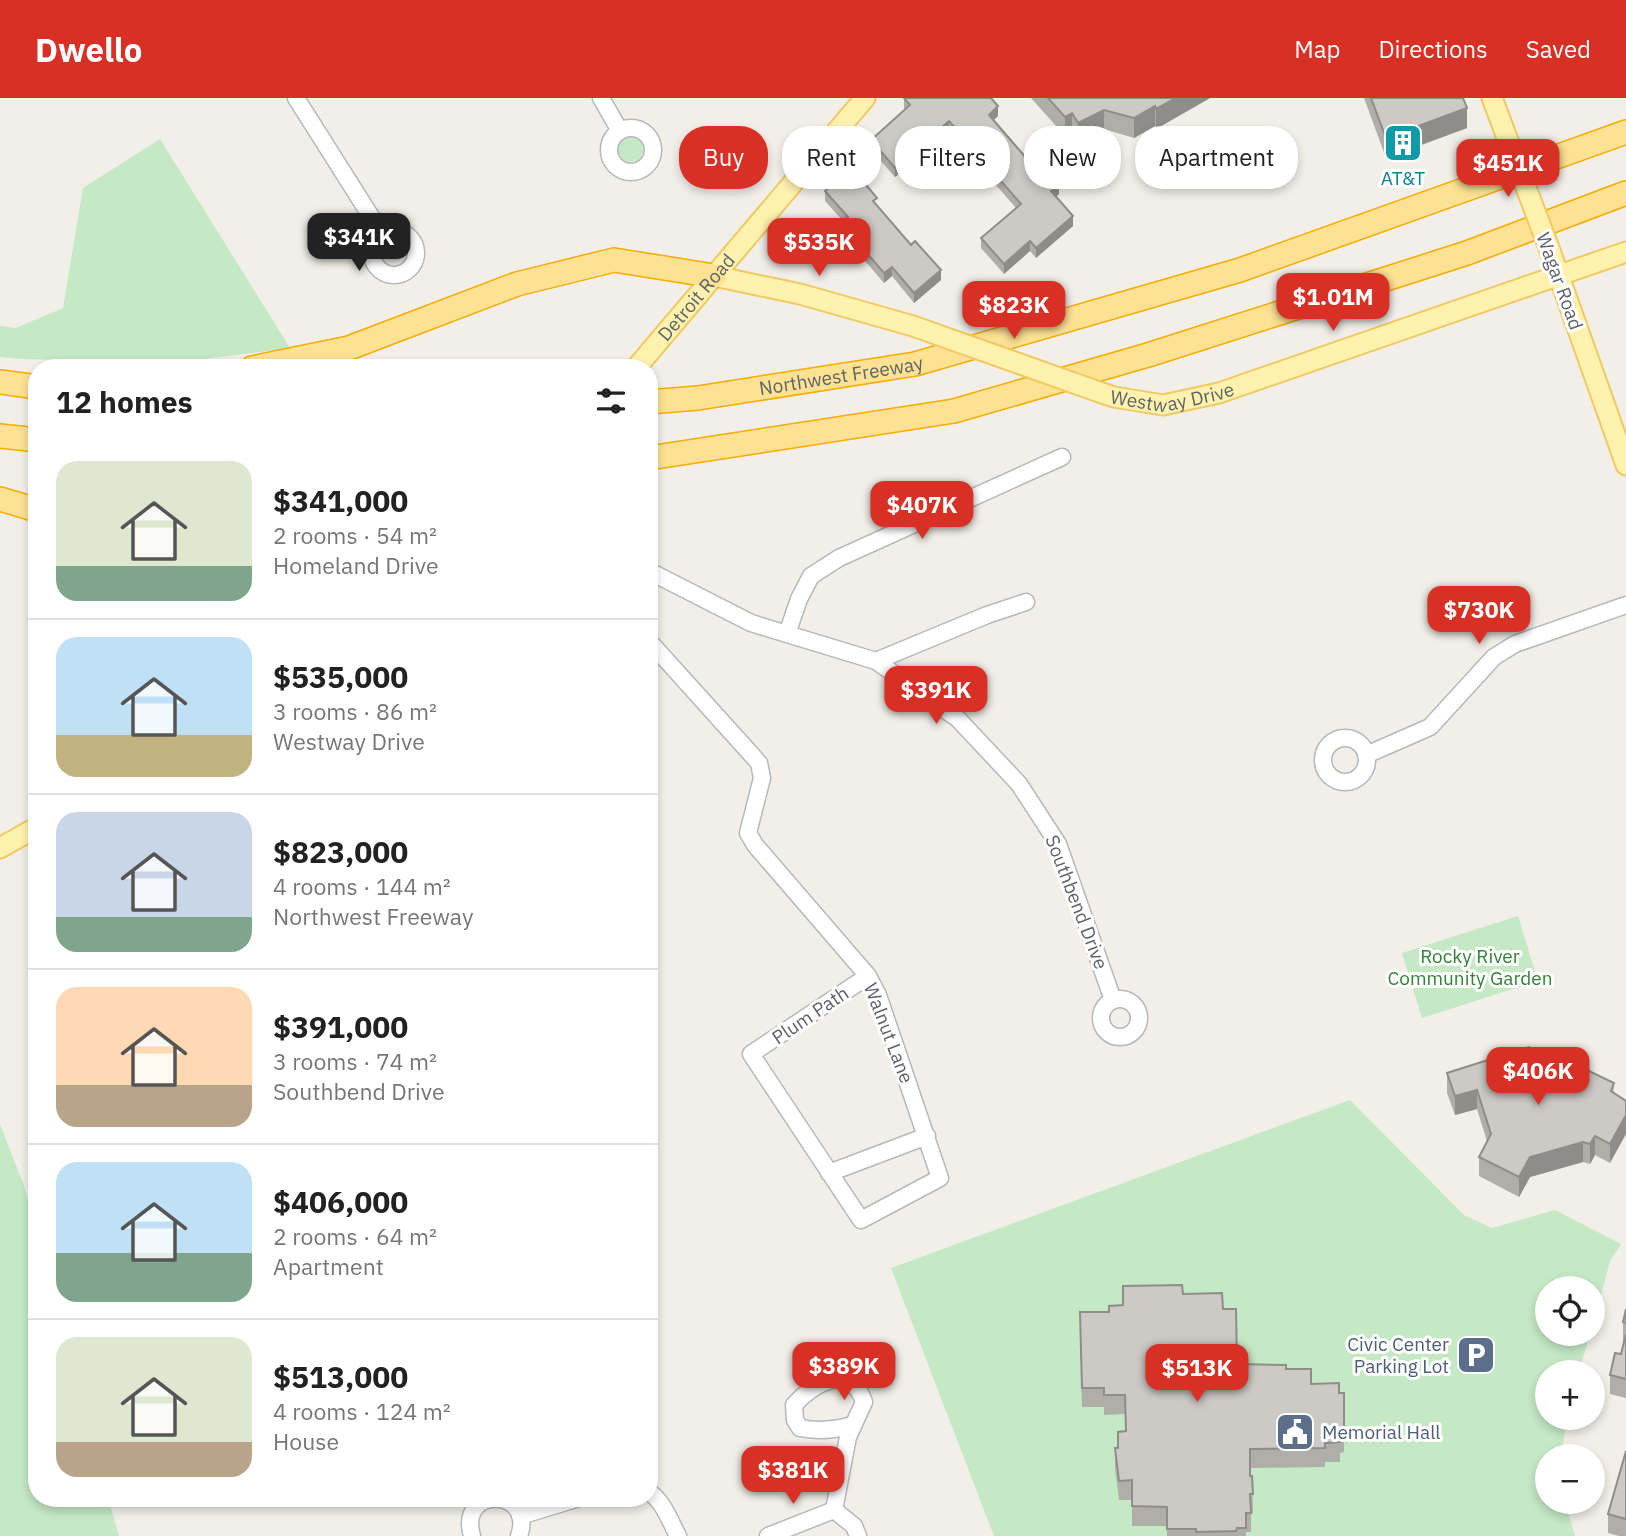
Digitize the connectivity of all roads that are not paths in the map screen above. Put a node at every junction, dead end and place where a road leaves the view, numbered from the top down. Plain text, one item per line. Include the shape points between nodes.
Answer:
1 (296, 98) edge
2 (601, 98) edge
3 (865, 98) edge
4 (1492, 98) edge
5 (620, 131) dead end
6 (1626, 132) edge
7 (1626, 192) edge
8 (382, 234) dead end
9 (1626, 252) edge
10 (714, 276) junction
11 (1559, 276) junction
12 (296, 359) edge
13 (644, 359) edge
14 (28, 379) edge
15 (0, 381) edge
16 (28, 386) edge
17 (658, 401) edge
18 (0, 436) edge
19 (28, 439) edge
20 (658, 456) edge
21 (1062, 457) dead end
22 (1626, 465) edge
23 (0, 499) edge
24 (28, 507) edge
25 (658, 576) edge
26 (1026, 602) dead end
27 (1626, 605) edge
28 (787, 634) junction
29 (658, 651) edge
30 (876, 661) junction
31 (1366, 755) dead end
32 (28, 832) edge
33 (0, 848) edge
34 (868, 976) junction
35 (1113, 1000) dead end
36 (751, 1055) joint
37 (927, 1136) junction
38 (829, 1173) junction
39 (853, 1425) dead end
40 (658, 1503) edge
41 (476, 1507) edge
42 (515, 1507) edge
43 (550, 1507) edge
44 (834, 1510) junction
45 (520, 1516) junction
46 (472, 1536) edge
47 (519, 1536) edge
48 (678, 1536) edge
49 (768, 1536) edge
50 (858, 1536) edge

1 - 8 street
2 - 5 street
3 - 10 main road, Detroit Road
4 - 11 main road, Wagar Road, bridge
6 - 17 highway, Northwest Freeway via 1240,270 915,364
7 - 20 highway via 1467,253 1148,355 954,411
9 - 11 main road, Westway Drive
10 - 11 main road, Westway Drive, bridge via 913,326 1114,397 1163,405 1219,393
10 - 12 highway via 614,260 517,284 349,348
10 - 13 main road, Detroit Road
11 - 22 main road, Wagar Road
14 - 15 highway
15 - 16 highway
18 - 19 highway
21 - 28 street via 839,558 811,576
23 - 24 highway
25 - 28 street, Southbend Drive via 751,623
26 - 30 street
27 - 31 street via 1515,644 1494,657 1430,727
28 - 30 street, Southbend Drive
29 - 34 street, Walnut Lane via 759,763 762,778 748,833
30 - 35 street, Southbend Drive via 958,719 1019,784 1058,844
32 - 33 main road
34 - 36 street, Plum Path
34 - 37 street, Walnut Lane
36 - 38 street, Walnut Lane
37 - 38 street
37 - 38 street, Walnut Lane via 940,1178 861,1220
39 - 44 street
40 - 48 street
41 - 46 street via 469,1526
42 - 45 street
43 - 45 street
44 - 49 street
44 - 50 street via 854,1526
45 - 47 street

